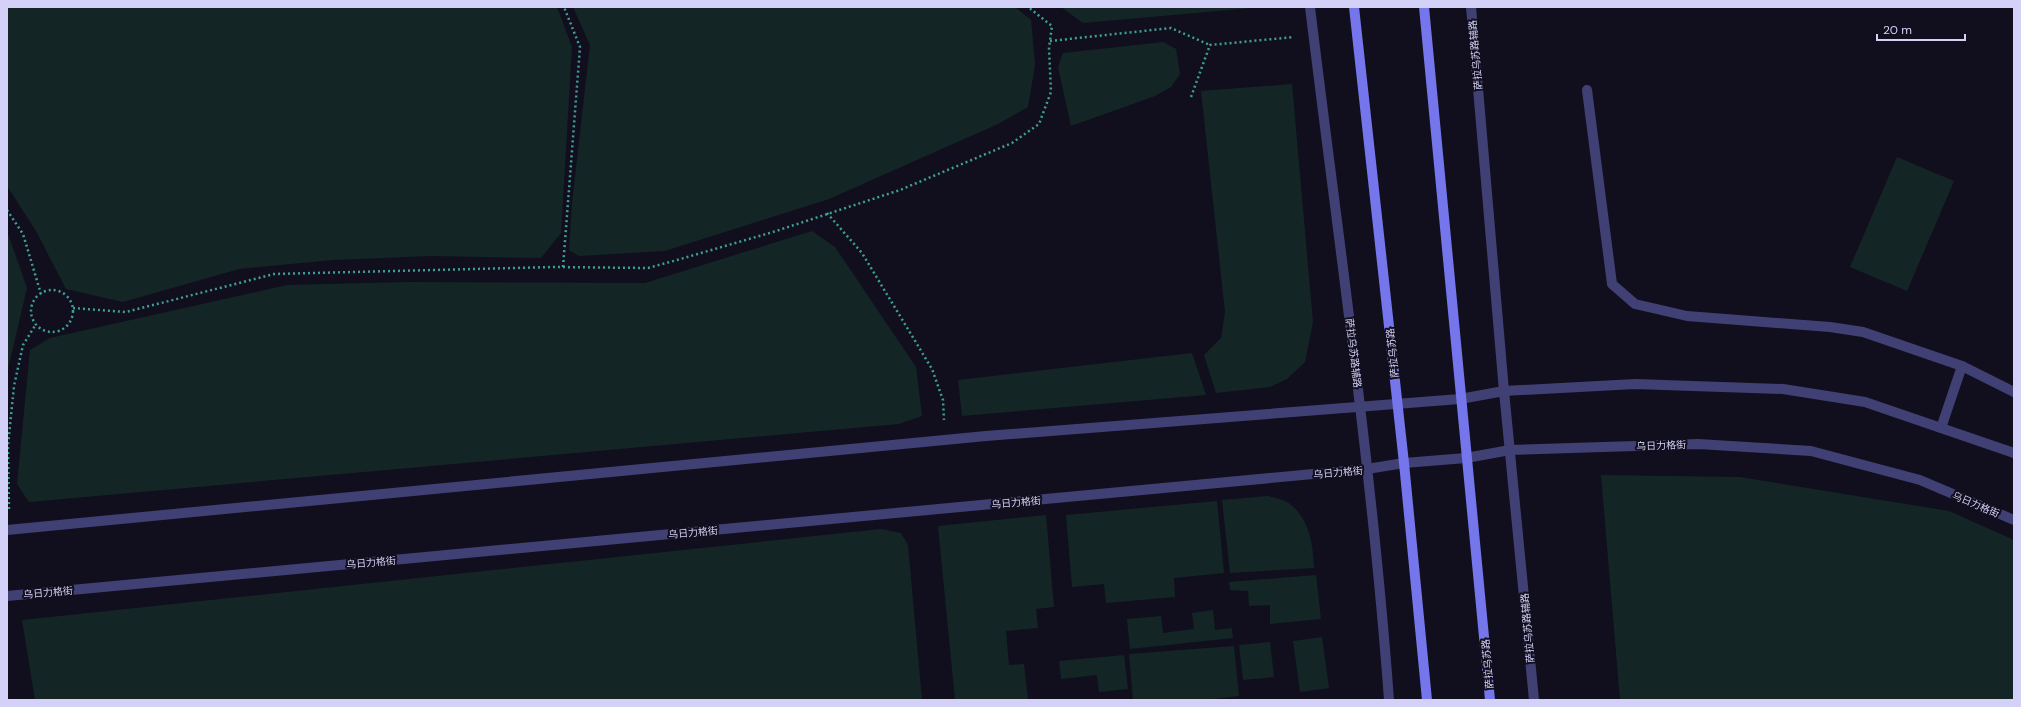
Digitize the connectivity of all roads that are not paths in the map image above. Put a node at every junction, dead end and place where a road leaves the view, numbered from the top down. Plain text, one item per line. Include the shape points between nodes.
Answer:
1 (1310, 7) edge
2 (1354, 7) edge
3 (1424, 7) edge
4 (1471, 7) edge
5 (1587, 90) dead end
6 (1962, 366) junction
7 (1504, 391) junction
8 (2014, 392) edge
9 (1460, 399) junction
10 (1397, 404) junction
11 (1360, 407) junction
12 (1941, 428) junction
13 (1510, 450) junction
14 (2014, 453) edge
15 (1466, 458) junction
16 (1404, 463) junction
17 (1367, 469) junction
18 (2014, 520) edge
19 (8, 530) edge
20 (7, 596) edge
21 (1389, 700) edge
22 (1427, 700) edge
23 (1490, 700) edge
24 (1534, 700) edge

1 - 11 street, 萨拉乌苏路辅路
2 - 10 main road, 萨拉乌苏路
3 - 9 main road, 萨拉乌苏路
4 - 7 street, 萨拉乌苏路辅路
5 - 6 street via 1612,284 1635,304 1687,316 1830,326 1863,332
6 - 8 street
6 - 12 street
7 - 9 street
7 - 12 street via 1635,384 1783,389 1865,402
7 - 13 street, 萨拉乌苏路辅路
9 - 10 street
9 - 15 main road, 萨拉乌苏路
10 - 11 street
10 - 16 main road, 萨拉乌苏路
11 - 17 street, 萨拉乌苏路辅路
11 - 19 street via 946,440
12 - 14 street
13 - 15 street, 乌日力格街
13 - 18 street, 乌日力格街 via 1698,444 1811,451 1920,480
13 - 24 street, 萨拉乌苏路辅路
15 - 16 street, 乌日力格街
15 - 23 main road, 萨拉乌苏路
16 - 17 street, 乌日力格街
16 - 22 main road, 萨拉乌苏路
17 - 20 street, 乌日力格街
17 - 21 street, 萨拉乌苏路辅路

